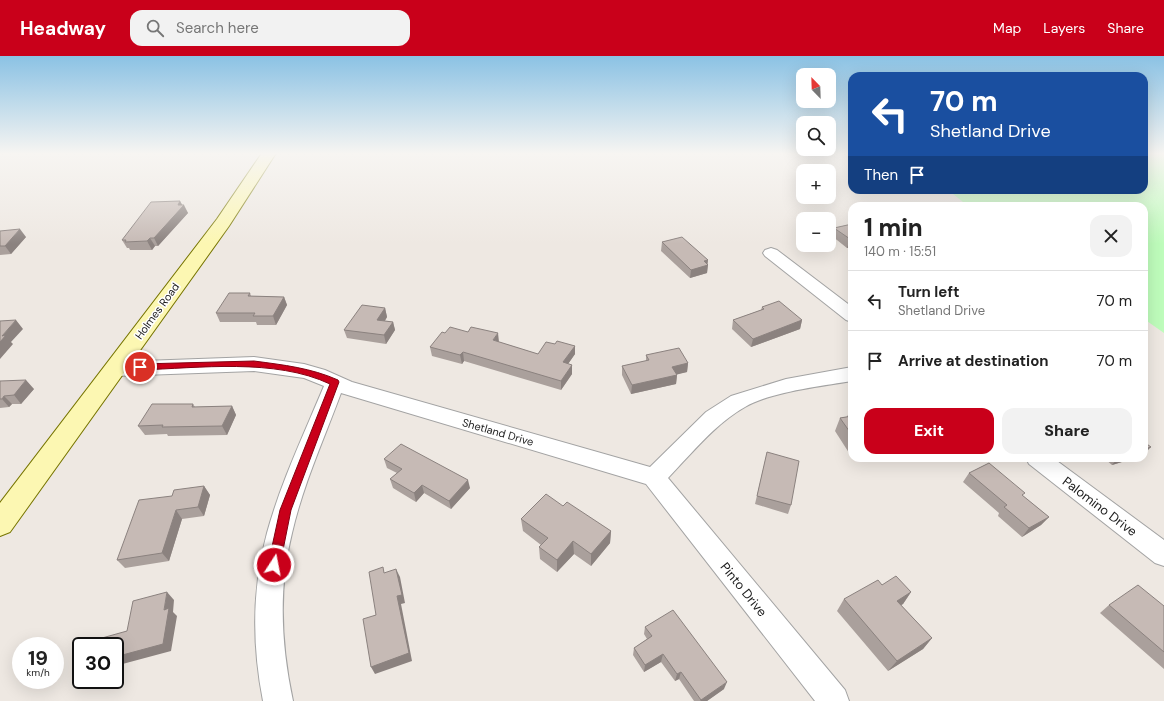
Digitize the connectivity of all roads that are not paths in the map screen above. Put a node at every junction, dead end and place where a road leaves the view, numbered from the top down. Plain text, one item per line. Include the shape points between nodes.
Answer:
1 (249, 183) edge
2 (772, 253) dead end
3 (848, 313) edge
4 (115, 369) junction
5 (848, 375) edge
6 (335, 382) junction
7 (1042, 462) edge
8 (654, 477) junction
9 (0, 524) edge
10 (1164, 555) edge
11 (278, 701) edge
12 (834, 701) edge

1 - 4 street, Holmes Road
2 - 3 street
4 - 6 street, Shetland Drive via 254,364 304,371
4 - 9 street, Holmes Road
5 - 8 street via 779,388 738,401 714,418
6 - 8 street, Shetland Drive
6 - 11 street via 286,510 274,565 268,608 268,632
7 - 10 street, Palomino Drive
8 - 12 street, Pinto Drive

